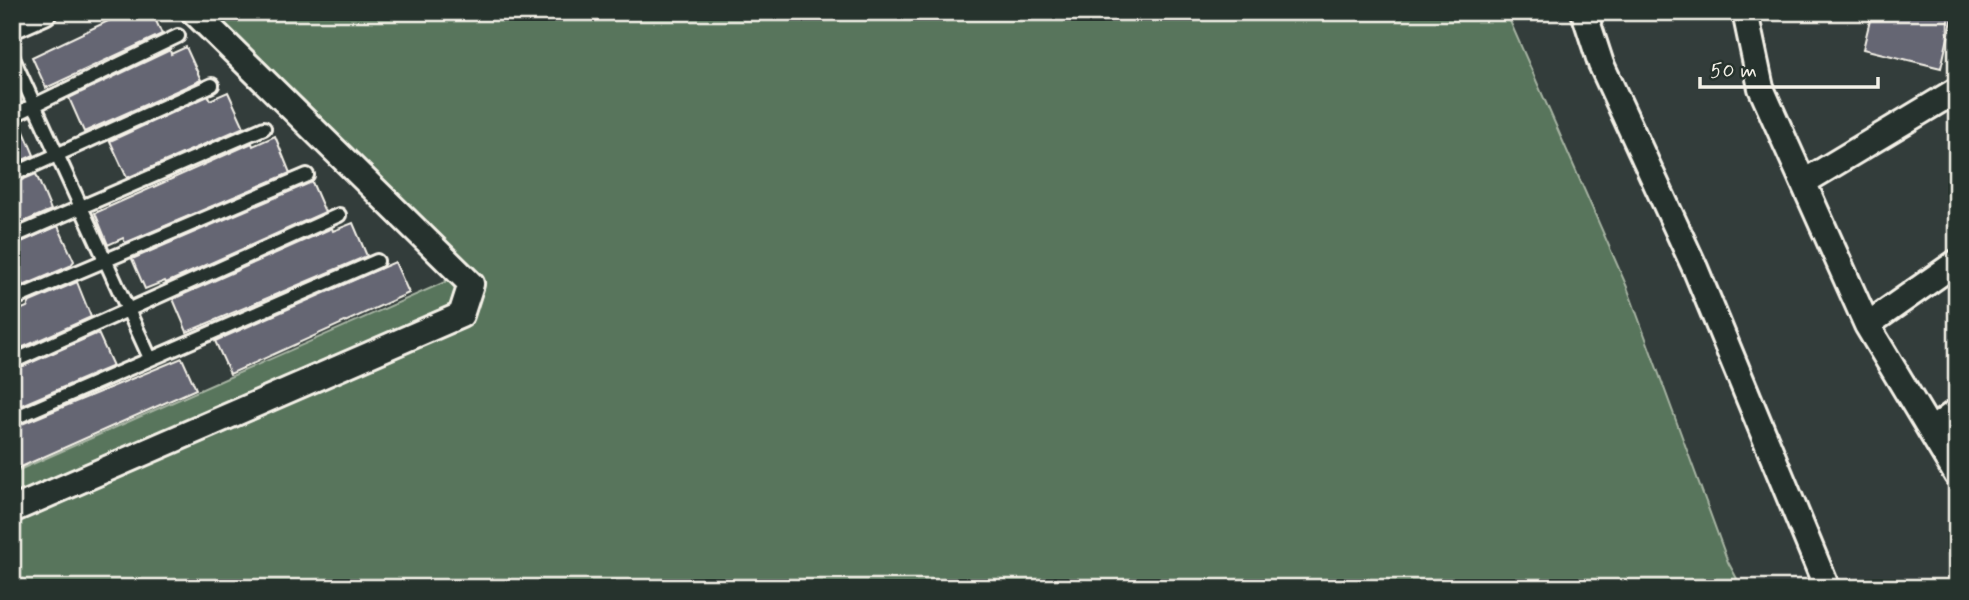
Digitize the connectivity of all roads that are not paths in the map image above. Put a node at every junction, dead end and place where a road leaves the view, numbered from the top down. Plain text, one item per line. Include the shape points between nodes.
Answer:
1 (44, 12) edge
2 (194, 12) edge
3 (1584, 12) edge
4 (1745, 12) edge
5 (12, 26) edge
6 (178, 36) dead end
7 (12, 56) edge
8 (212, 85) dead end
9 (1957, 90) edge
10 (35, 106) junction
11 (12, 116) edge
12 (264, 128) dead end
13 (58, 155) junction
14 (307, 174) dead end
15 (12, 175) edge
16 (1804, 182) junction
17 (82, 206) junction
18 (339, 215) dead end
19 (12, 237) edge
20 (377, 261) dead end
21 (105, 262) junction
22 (1957, 262) edge
23 (12, 300) edge
24 (128, 311) junction
25 (1867, 325) junction
26 (150, 358) junction
27 (12, 362) edge
28 (1957, 411) edge
29 (12, 419) edge
30 (1932, 430) junction
31 (1957, 475) edge
32 (12, 510) edge
33 (1827, 588) edge

1 - 5 street
2 - 32 street via 471,284 461,315
3 - 33 street via 1601,64 1700,280
4 - 16 street via 1760,88
6 - 10 lane
7 - 10 lane
8 - 13 lane
9 - 16 street
10 - 11 lane
10 - 13 lane
12 - 17 lane
13 - 15 lane
13 - 17 lane
14 - 21 lane
16 - 25 street
17 - 19 lane
17 - 21 lane
18 - 24 lane
20 - 26 lane
21 - 23 lane
21 - 24 lane
22 - 25 street
24 - 26 lane
24 - 27 lane
25 - 30 street
26 - 29 lane
28 - 30 street
30 - 31 street

